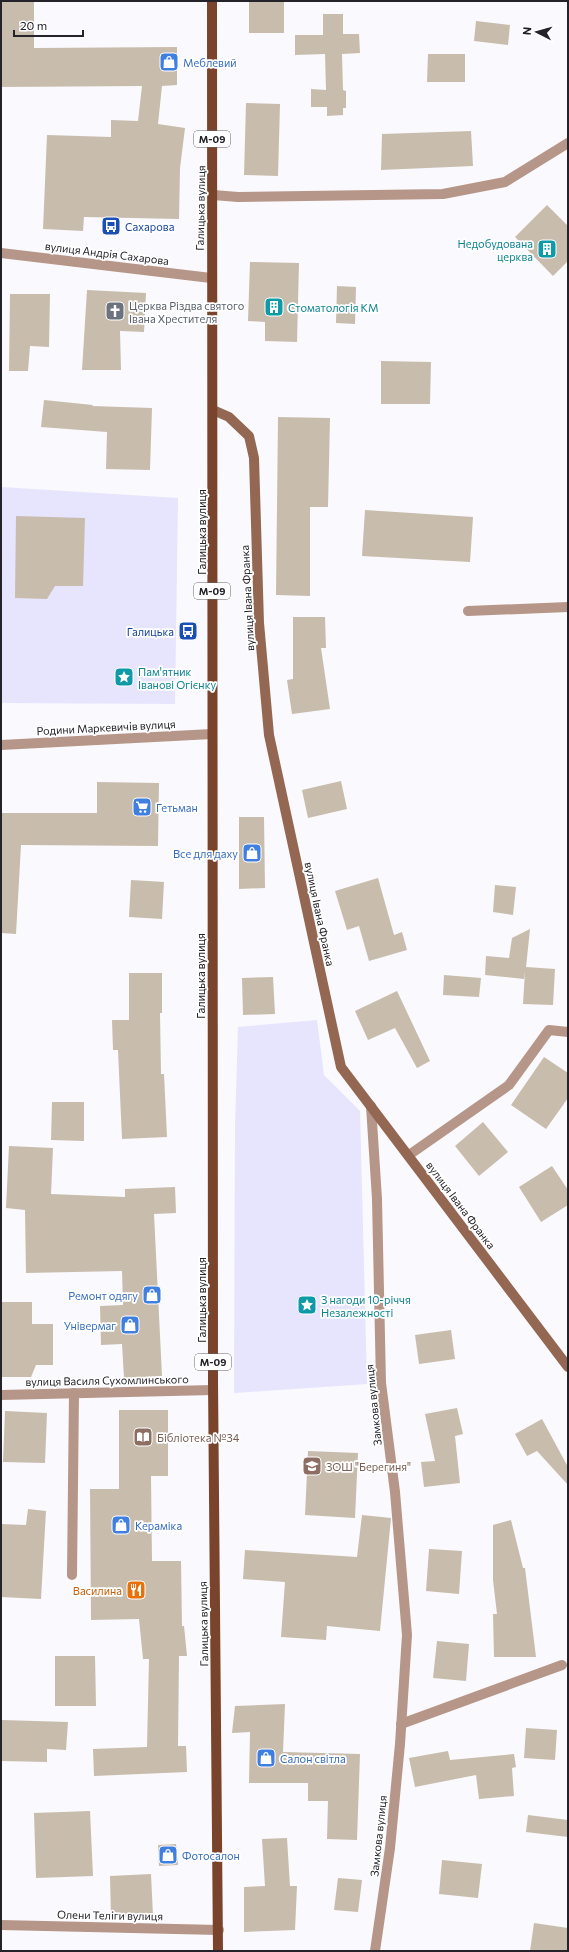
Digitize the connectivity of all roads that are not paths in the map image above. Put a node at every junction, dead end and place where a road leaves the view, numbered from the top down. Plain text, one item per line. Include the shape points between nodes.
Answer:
1 (212, 1) edge
2 (568, 143) edge
3 (213, 195) junction
4 (1, 253) edge
5 (211, 278) junction
6 (213, 410) junction
7 (568, 607) edge
8 (468, 611) dead end
9 (212, 734) junction
10 (1, 745) edge
11 (568, 1032) edge
12 (371, 1106) junction
13 (408, 1155) junction
14 (568, 1367) edge
15 (213, 1390) junction
16 (74, 1393) junction
17 (1, 1395) edge
18 (72, 1575) dead end
19 (562, 1666) dead end
20 (401, 1724) junction
21 (1, 1925) edge
22 (218, 1930) junction
23 (218, 1951) edge
24 (375, 1951) edge

1 - 3 main road, Галицька вулиця / М-09
2 - 3 street via 505,182 443,194 238,197
3 - 5 main road, Галицька вулиця / М-09
4 - 5 street, вулиця Андрія Сахарова
5 - 6 main road, Галицька вулиця / М-09
6 - 9 main road, Галицька вулиця / М-09
6 - 12 street, вулиця Івана Франка via 229,418 249,436 253,451 258,623 269,735 341,1067
7 - 8 street
9 - 10 street, Родини Маркевичів вулиця
9 - 15 main road, Галицька вулиця / М-09
11 - 13 street via 549,1030 509,1086
12 - 13 street, вулиця Івана Франка
12 - 20 street, Замкова вулиця via 377,1199 381,1383 395,1492 407,1635
13 - 14 street, вулиця Івана Франка
15 - 16 street, вулиця Василя Сухомлинського
15 - 22 main road, Галицька вулиця / М-09
16 - 17 street, вулиця Василя Сухомлинського
16 - 18 street
19 - 20 street
20 - 24 street, Замкова вулиця via 390,1848
21 - 22 street, Олени Теліги вулиця
22 - 23 main road, Галицька вулиця / М-09

